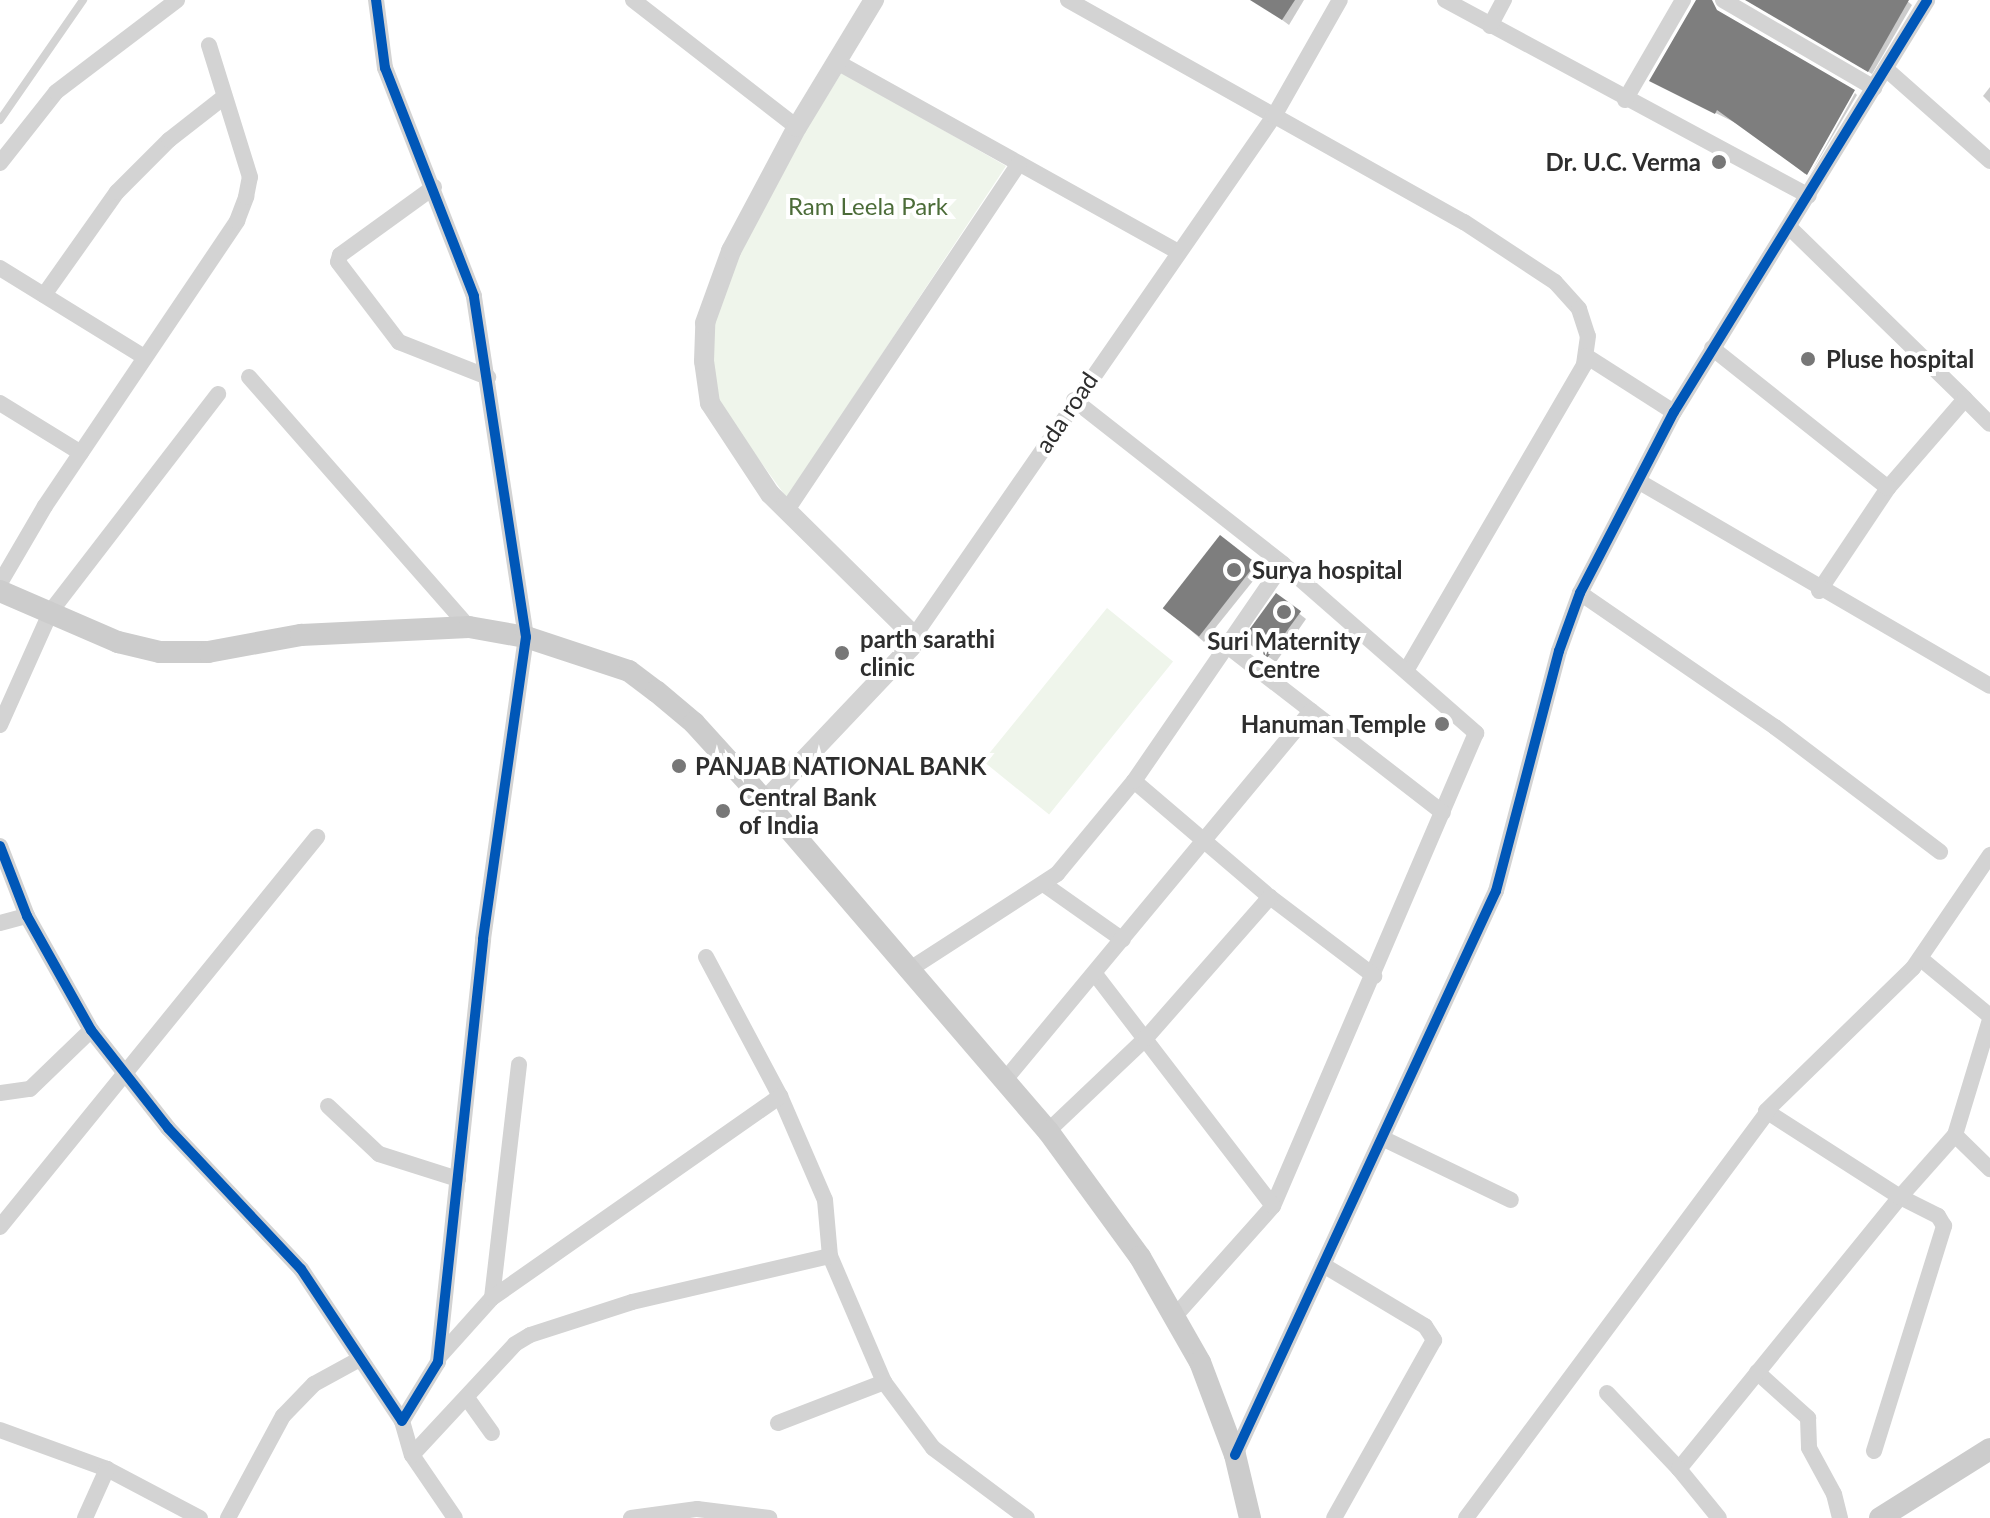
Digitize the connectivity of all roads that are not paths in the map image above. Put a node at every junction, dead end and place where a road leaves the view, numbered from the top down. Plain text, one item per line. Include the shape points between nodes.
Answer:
1 (83, 0) edge
2 (177, 0) edge
3 (376, 0) edge
4 (634, 0) edge
5 (874, 0) edge
6 (1068, 0) edge
7 (1340, 0) edge
8 (1445, 0) edge
9 (1504, 0) edge
10 (1683, 0) edge
11 (1723, 0) edge
12 (1927, 0) edge
13 (1490, 26) junction
14 (209, 45) dead end
15 (837, 62) junction
16 (1886, 69) junction
17 (1874, 88) junction
18 (224, 97) junction
19 (1625, 100) junction
20 (1274, 116) junction
21 (0, 120) edge
22 (797, 127) junction
23 (1990, 161) edge
24 (0, 163) edge
25 (1019, 163) junction
26 (434, 187) junction
27 (1809, 196) junction
28 (1789, 227) junction
29 (1177, 251) junction
30 (0, 268) edge
31 (44, 295) junction
32 (1712, 348) junction
33 (1586, 356) junction
34 (144, 357) junction
35 (249, 377) dead end
36 (488, 377) junction
37 (218, 394) dead end
38 (1965, 399) junction
39 (1074, 400) junction
40 (0, 403) edge
41 (1674, 412) junction
42 (1990, 424) edge
43 (81, 453) junction
44 (1638, 481) junction
45 (1888, 488) junction
46 (787, 510) junction
47 (1283, 564) junction
48 (0, 583) edge
49 (0, 591) edge
50 (1819, 591) junction
51 (1580, 593) junction
52 (51, 611) junction
53 (469, 627) junction
54 (526, 637) junction
55 (912, 639) junction
56 (1226, 645) junction
57 (1407, 669) junction
58 (1990, 686) edge
59 (1311, 711) junction
60 (0, 725) edge
61 (1134, 781) junction
62 (765, 801) junction
63 (1443, 813) junction
64 (317, 837) dead end
65 (1203, 842) junction
66 (0, 846) edge
67 (1940, 852) dead end
68 (1990, 855) edge
69 (1045, 885) junction
70 (1270, 897) junction
71 (27, 916) junction
72 (0, 923) edge
73 (1123, 940) junction
74 (706, 957) dead end
75 (1931, 968) junction
76 (907, 971) junction
77 (1095, 974) junction
78 (1374, 976) junction
79 (1990, 1018) edge
80 (91, 1030) junction
81 (1146, 1038) junction
82 (519, 1065) dead end
83 (123, 1070) junction
84 (1004, 1081) junction
85 (0, 1093) edge
86 (780, 1096) junction
87 (328, 1106) dead end
88 (1774, 1119) junction
89 (1048, 1131) junction
90 (1955, 1135) junction
91 (1382, 1138) junction
92 (1990, 1169) edge
93 (458, 1179) junction
94 (1900, 1197) junction
95 (1511, 1200) dead end
96 (1273, 1206) junction
97 (0, 1227) edge
98 (830, 1256) junction
99 (1323, 1265) junction
100 (492, 1298) junction
101 (1175, 1316) junction
102 (358, 1360) junction
103 (438, 1362) junction
104 (1757, 1372) junction
105 (884, 1382) junction
106 (1607, 1393) dead end
107 (467, 1398) junction
108 (402, 1421) junction
109 (778, 1423) dead end
110 (0, 1430) edge
111 (492, 1433) dead end
112 (1990, 1449) edge
113 (1874, 1451) dead end
114 (412, 1455) junction
115 (1235, 1455) junction
116 (107, 1469) junction
117 (1679, 1469) junction
118 (85, 1518) edge
119 (200, 1518) edge
120 (228, 1518) edge
121 (455, 1518) edge
122 (631, 1518) edge
123 (769, 1518) edge
124 (1027, 1518) edge
125 (1250, 1518) edge
126 (1334, 1518) edge
127 (1466, 1518) edge
128 (1719, 1518) edge
129 (1840, 1518) edge
130 (1880, 1518) edge

1 - 21 lane
2 - 24 street via 56,92
3 - 26 street via 385,68
4 - 22 street
5 - 15 street
6 - 20 street
7 - 20 street, ada road
8 - 13 street
9 - 13 street
10 - 19 street
11 - 17 street
12 - 16 street
13 - 19 street
14 - 18 street
15 - 22 street
15 - 25 street
16 - 17 street
16 - 23 street
17 - 27 street
18 - 31 street via 169,140 117,192
18 - 34 street via 250,177 246,197 237,221
19 - 27 street
20 - 29 street, ada road
20 - 33 street via 1464,222 1555,282 1579,309 1588,336
22 - 46 street via 731,251 703,341 710,403 770,494
25 - 29 street
25 - 46 street
26 - 36 street via 474,296
26 - 36 street via 340,255 338,262 399,342
27 - 28 street
28 - 32 street
28 - 38 street
29 - 39 street, ada road
30 - 31 street
31 - 34 street
32 - 41 street
32 - 45 street
33 - 41 street
33 - 57 street
34 - 43 street
35 - 53 street
36 - 54 street
37 - 52 street
38 - 42 street
38 - 45 street
39 - 47 street
39 - 55 street, ada road
40 - 43 street
41 - 44 street
43 - 48 street
44 - 50 street
44 - 51 street
45 - 50 street
46 - 55 street
47 - 56 street
47 - 57 street
49 - 52 main road
50 - 58 street
51 - 67 street via 1775,727
51 - 91 street via 1559,651 1496,891
52 - 53 main road via 118,642 160,652 208,652 301,635
52 - 60 street
53 - 54 main road
54 - 62 main road via 629,671 694,723
54 - 93 street via 483,939
55 - 62 street, ada road via 909,654
56 - 59 street
56 - 61 street
57 - 63 street via 1476,733
59 - 63 street
59 - 65 street
61 - 65 street
61 - 69 street
62 - 76 main road
63 - 78 street
64 - 83 street
65 - 70 street
65 - 73 street
66 - 71 street
68 - 75 street
69 - 73 street
69 - 76 street
70 - 78 street
70 - 81 street
71 - 72 street
71 - 80 street
73 - 77 street
74 - 86 street
75 - 79 street
75 - 88 street via 1801,1072
76 - 84 main road
77 - 81 street
77 - 84 street
78 - 96 street
79 - 90 street
80 - 83 street
80 - 85 street via 30,1089
81 - 89 street
81 - 96 street
82 - 100 street
83 - 97 street
83 - 102 street via 168,1128 293,1259
84 - 89 main road
86 - 98 street via 825,1200
86 - 100 street
87 - 93 street via 379,1154
88 - 94 street
88 - 127 street
89 - 101 main road via 1140,1257
90 - 92 street
90 - 94 street
91 - 95 street
91 - 99 street
93 - 103 street
94 - 104 street
94 - 113 street via 1938,1216 1944,1226
96 - 101 street
98 - 105 street
98 - 107 street via 632,1302 530,1335 515,1344
99 - 115 street
99 - 126 street via 1425,1326 1434,1340
100 - 103 street
101 - 115 main road via 1200,1362
102 - 108 street
102 - 120 street via 314,1384 283,1416
103 - 108 street
104 - 117 street
104 - 129 street via 1808,1418 1809,1448 1834,1494
105 - 109 street
105 - 124 street via 933,1448
106 - 117 street
107 - 111 street
107 - 114 street
108 - 114 street
110 - 116 street
112 - 130 main road
114 - 121 street
115 - 125 main road
116 - 118 street
116 - 119 street
117 - 128 street
122 - 123 street via 697,1509

